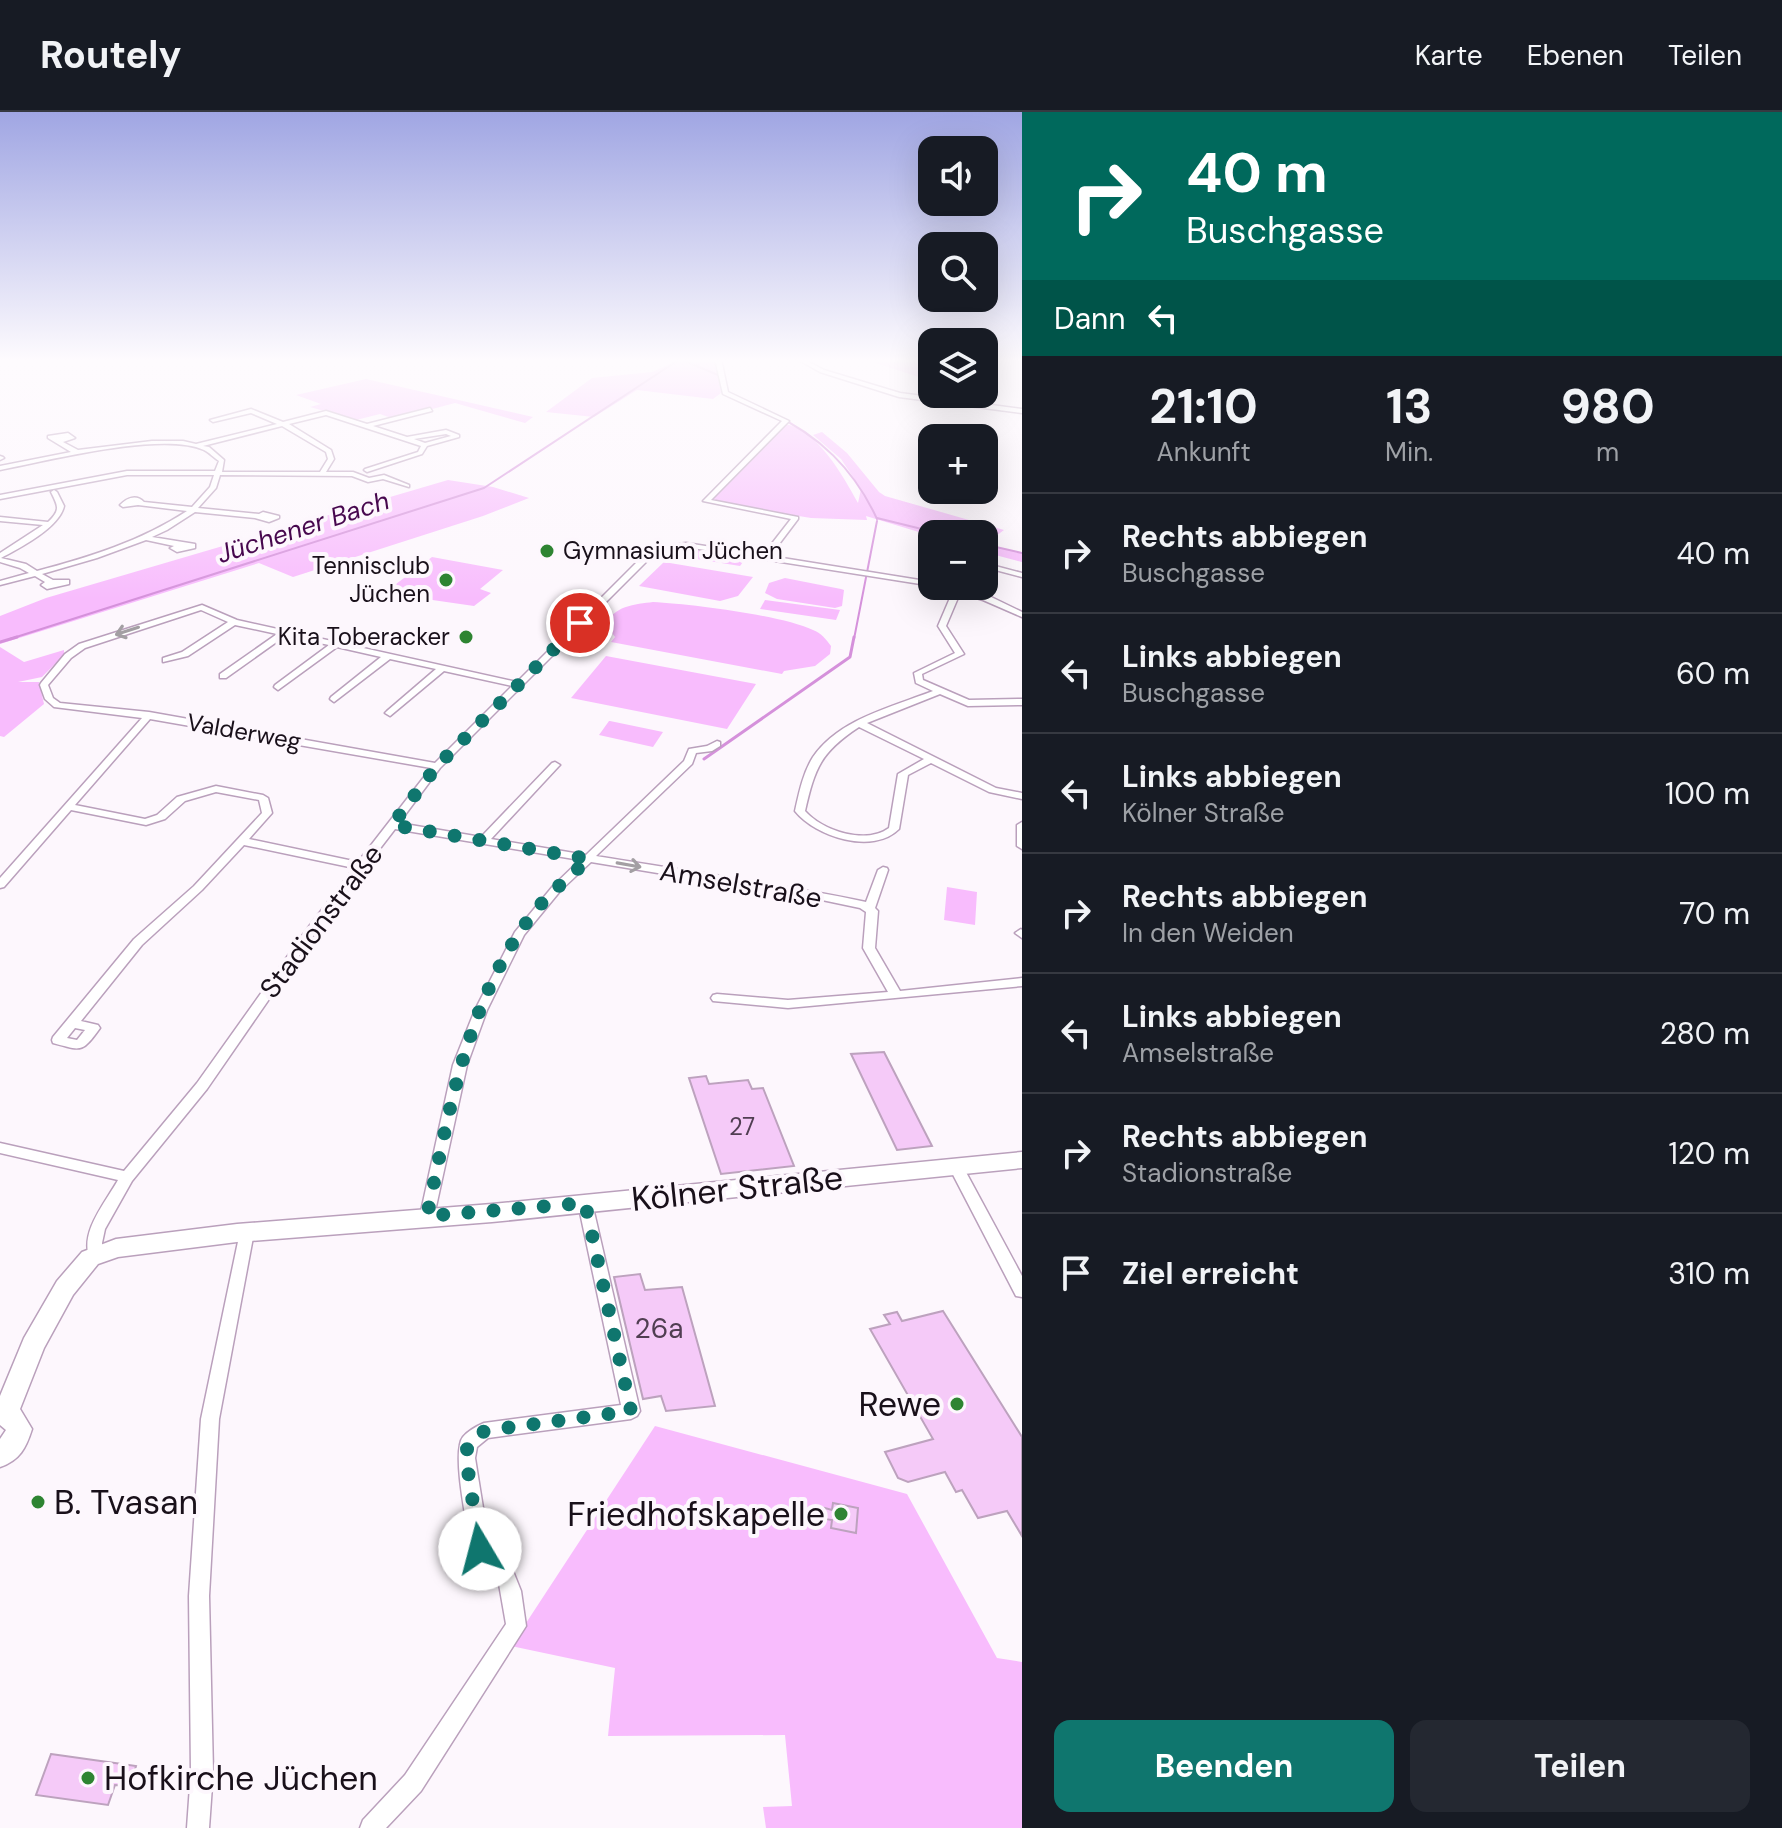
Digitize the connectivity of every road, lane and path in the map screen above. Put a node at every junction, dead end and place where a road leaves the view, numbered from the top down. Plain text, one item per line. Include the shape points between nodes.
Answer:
1 (221, 439) edge
2 (308, 439) edge
3 (406, 439) edge
4 (446, 439) edge
5 (768, 439) edge
6 (57, 441) dead end
7 (425, 445) junction
8 (196, 446) junction
9 (78, 453) junction
10 (0, 458) edge
11 (13, 466) junction
12 (0, 468) edge
13 (367, 470) junction
14 (220, 471) junction
15 (137, 472) junction
16 (322, 473) junction
17 (353, 474) junction
18 (384, 477) junction
19 (407, 486) dead end
20 (27, 491) junction
21 (54, 492) junction
22 (0, 497) edge
23 (140, 504) dead end
24 (192, 509) junction
25 (258, 516) dead end
26 (0, 519) edge
27 (50, 524) junction
28 (148, 538) junction
29 (182, 545) dead end
30 (765, 557) junction
31 (0, 558) edge
32 (998, 569) edge
33 (35, 573) junction
34 (1022, 575) edge
35 (51, 582) dead end
36 (918, 582) edge
37 (0, 583) edge
38 (953, 600) edge
39 (991, 600) edge
40 (1022, 615) edge
41 (234, 622) junction
42 (284, 633) junction
43 (335, 645) junction
44 (388, 656) junction
45 (166, 660) dead end
46 (442, 668) junction
47 (223, 676) dead end
48 (520, 685) junction
49 (278, 687) dead end
50 (940, 691) junction
51 (334, 699) dead end
52 (1022, 702) edge
53 (390, 713) dead end
54 (149, 715) junction
55 (859, 723) junction
56 (717, 744) dead end
57 (931, 759) junction
58 (555, 765) dead end
59 (437, 766) junction
60 (1022, 796) edge
61 (69, 807) junction
62 (392, 825) junction
63 (1022, 825) edge
64 (242, 841) junction
65 (483, 841) junction
66 (1022, 846) edge
67 (589, 859) junction
68 (360, 866) junction
69 (883, 870) dead end
70 (0, 885) edge
71 (869, 908) junction
72 (1022, 982) edge
73 (896, 995) junction
74 (717, 998) dead end
75 (72, 1023) dead end
76 (0, 1148) edge
77 (1022, 1160) edge
78 (956, 1167) junction
79 (127, 1177) junction
80 (585, 1203) junction
81 (427, 1216) junction
82 (247, 1232) junction
83 (86, 1263) junction
84 (1022, 1291) edge
85 (3, 1415) edge
86 (0, 1455) edge
87 (198, 1828) edge
88 (371, 1828) edge

1 - 8 street
2 - 16 street via 329,451 331,459
3 - 7 street
4 - 7 street
5 - 30 street via 706,501 796,518
6 - 9 street
7 - 13 street via 420,453
8 - 9 street via 137,443
8 - 14 street via 220,457
9 - 11 street
10 - 11 street
11 - 12 street
13 - 17 street
13 - 18 street
14 - 15 street
14 - 16 street
14 - 24 street
15 - 20 street
15 - 21 street
16 - 17 street
17 - 18 street via 368,480
18 - 19 street
20 - 21 street
20 - 22 street
21 - 27 street via 61,509
23 - 24 street
24 - 25 street
24 - 28 street
26 - 27 street
27 - 31 street
28 - 29 street
28 - 33 street
30 - 36 street
30 - 48 street, Stadionstraße via 679,544 657,548
31 - 33 street
32 - 34 street
33 - 35 street
33 - 37 street
38 - 50 street via 942,626 960,654 918,673 919,681
39 - 40 street
41 - 42 street
41 - 45 street via 185,654
41 -> 54 street, Valderweg via 202,607 78,648 45,683 51,701 59,706
42 - 43 street
42 - 47 street
43 - 44 street
43 - 49 street
44 - 46 street
44 - 51 street
46 - 48 street
46 - 53 street
48 - 59 street, Stadionstraße
50 - 52 street via 972,704
50 - 55 street
54 - 59 street, Valderweg
54 - 61 street
55 - 57 street
55 - 57 street via 814,760 801,813 823,830 870,839 889,835 903,774
56 - 67 street via 692,751 689,762
57 - 60 street via 995,791
58 - 65 street
59 - 62 street, Stadionstraße
61 - 64 street via 146,822 161,817 181,799 216,789 263,798 267,813
61 - 70 street
62 - 65 street, Amselstraße
62 - 68 street, Stadionstraße
63 - 66 street
64 - 68 street
64 - 75 street via 138,942
65 - 67 street, Amselstraße
67 -> 71 street, Amselstraße via 765,885
67 - 81 street via 528,921 481,1010 456,1079
68 - 79 street, Stadionstraße via 202,1086
69 - 71 street
71 - 73 street via 869,948
72 - 73 street
73 - 74 street via 788,1004
76 - 79 street
77 - 78 main road, Kölner Straße
78 - 80 main road, Kölner Straße
78 - 84 street
79 - 83 street, Stadionstraße
80 - 81 main road, Kölner Straße
80 - 88 street via 631,1411 484,1431 469,1443 466,1458 480,1549 509,1584 516,1626 413,1783
81 - 82 main road, Kölner Straße
82 - 83 main road, Kölner Straße via 124,1247
82 - 87 street via 210,1419 199,1596
83 - 85 main road via 39,1332
85 - 86 main road via 19,1429 14,1444

